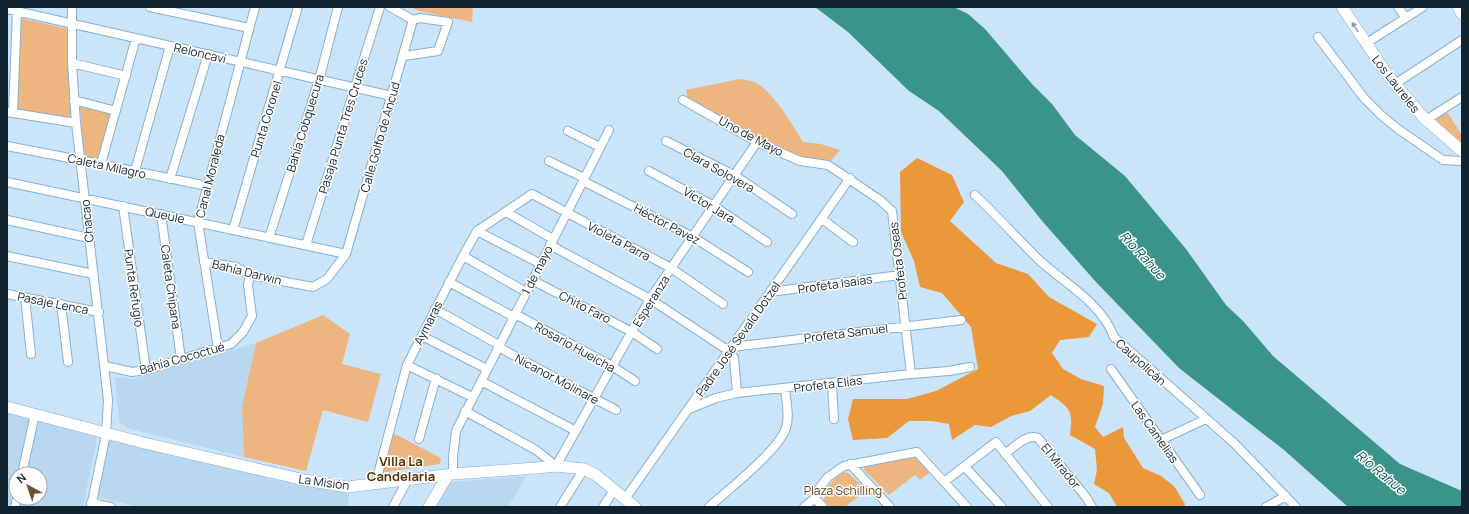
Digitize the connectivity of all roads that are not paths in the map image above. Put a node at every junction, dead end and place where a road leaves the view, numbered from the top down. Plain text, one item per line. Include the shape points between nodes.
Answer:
1 (72, 7) edge
2 (150, 7) edge
3 (255, 7) edge
4 (298, 7) edge
5 (338, 7) edge
6 (380, 7) edge
7 (390, 7) edge
8 (1342, 7) edge
9 (1398, 7) edge
10 (1423, 7) edge
11 (1458, 7) edge
12 (7, 9) edge
13 (17, 11) junction
14 (1462, 14) edge
15 (1406, 18) junction
16 (414, 20) junction
17 (72, 24) junction
18 (249, 28) junction
19 (1318, 37) dead end
20 (136, 38) junction
21 (1462, 40) edge
22 (1365, 44) junction
23 (170, 46) junction
24 (208, 54) junction
25 (404, 56) junction
26 (240, 62) junction
27 (72, 63) junction
28 (280, 71) junction
29 (10, 75) edge
30 (126, 76) junction
31 (319, 80) junction
32 (1395, 84) junction
33 (355, 88) junction
34 (392, 96) junction
35 (1462, 97) edge
36 (74, 100) junction
37 (683, 100) dead end
38 (116, 111) junction
39 (10, 112) edge
40 (1426, 120) junction
41 (76, 123) junction
42 (609, 130) dead end
43 (568, 131) dead end
44 (666, 140) dead end
45 (757, 142) junction
46 (7, 146) edge
47 (600, 147) junction
48 (1462, 151) edge
49 (80, 160) junction
50 (549, 161) dead end
51 (1462, 161) edge
52 (101, 164) junction
53 (821, 164) joint
54 (135, 171) junction
55 (649, 171) dead end
56 (734, 175) junction
57 (850, 178) junction
58 (170, 179) junction
59 (583, 180) junction
60 (7, 182) edge
61 (207, 186) junction
62 (532, 194) joint
63 (975, 195) dead end
64 (85, 198) junction
65 (123, 206) junction
66 (714, 206) junction
67 (506, 212) junction
68 (566, 213) junction
69 (161, 214) junction
70 (792, 214) dead end
71 (822, 219) junction
72 (7, 220) edge
73 (198, 222) junction
74 (233, 230) junction
75 (477, 230) junction
76 (693, 237) junction
77 (89, 238) junction
78 (269, 238) junction
79 (551, 242) junction
80 (767, 242) dead end
81 (853, 242) dead end
82 (306, 246) junction
83 (346, 254) junction
84 (7, 256) edge
85 (463, 256) junction
86 (204, 262) junction
87 (540, 264) junction
88 (671, 268) junction
89 (748, 272) dead end
90 (93, 274) junction
91 (250, 275) junction
92 (900, 275) junction
93 (532, 280) junction
94 (449, 282) junction
95 (526, 292) junction
96 (770, 292) junction
97 (7, 294) edge
98 (25, 297) junction
99 (650, 299) junction
100 (61, 304) junction
101 (723, 304) dead end
102 (435, 309) junction
103 (99, 312) junction
104 (514, 315) junction
105 (961, 320) dead end
106 (906, 326) junction
107 (632, 332) junction
108 (422, 336) junction
109 (498, 346) junction
110 (218, 348) junction
111 (657, 349) dead end
112 (730, 349) junction
113 (31, 354) dead end
114 (181, 359) junction
115 (68, 362) dead end
116 (407, 365) junction
117 (105, 366) junction
118 (612, 366) junction
119 (970, 367) dead end
120 (487, 369) junction
121 (1111, 369) dead end
122 (146, 370) junction
123 (911, 374) junction
124 (436, 378) junction
125 (481, 381) junction
126 (635, 381) dead end
127 (832, 384) junction
128 (785, 389) junction
129 (737, 393) junction
130 (472, 398) junction
131 (594, 398) junction
132 (7, 406) edge
133 (688, 409) junction
134 (616, 410) dead end
135 (465, 411) junction
136 (35, 414) junction
137 (834, 419) dead end
138 (1206, 419) junction
139 (576, 431) junction
140 (106, 434) junction
141 (419, 440) dead end
142 (1161, 440) junction
143 (536, 450) junction
144 (1005, 454) junction
145 (850, 464) junction
146 (24, 466) edge
147 (556, 466) junction
148 (965, 467) junction
149 (536, 468) junction
150 (584, 469) junction
151 (451, 475) junction
152 (401, 482) junction
153 (944, 482) junction
154 (375, 485) junction
155 (614, 490) junction
156 (1200, 495) dead end
157 (1286, 496) junction
158 (815, 498) junction
159 (625, 499) junction
160 (91, 505) edge
161 (100, 506) edge
162 (111, 507) edge
163 (393, 507) edge
164 (429, 507) edge
165 (560, 507) edge
166 (603, 507) edge
167 (635, 507) edge
168 (709, 507) edge
169 (804, 507) edge
170 (823, 507) edge
171 (890, 507) edge
172 (967, 507) edge
173 (1002, 507) edge
174 (1048, 507) edge
175 (1092, 507) edge
176 (1266, 507) edge
177 (1296, 507) edge

1 - 17 street, Chacao
2 - 18 street
3 - 18 street, Canal Moraleda
4 - 28 street, Punta Coronel
5 - 31 street, BahÍa Cobquecura
6 - 33 street, Pasaja Punta Tres Cruces
7 - 16 street
22 -> 8 street, Los Laureles
9 - 15 street
10 - 15 street
11 - 14 street
12 - 13 street, Reloncaví
13 - 17 street, Reloncaví
13 - 29 street
15 - 22 street
16 - 25 street, Calle Golfo de Ancud
16 - 25 street via 420,18 448,22 438,51
17 - 20 street, Reloncaví
17 - 27 street, Chacao
18 - 26 street, Canal Moraleda
19 - 51 street via 1364,98 1381,115 1443,160
20 - 23 street, Reloncaví
20 - 30 street
21 - 32 street
22 - 32 street, Los Laureles
23 - 24 street, Reloncaví
23 - 54 street
24 - 26 street, Reloncaví
24 - 58 street
25 - 34 street, Calle Golfo de Ancud
26 - 28 street, Reloncaví
26 - 61 street, Canal Moraleda
27 - 30 street
27 - 36 street, Chacao
28 - 31 street, Reloncaví
28 - 74 street, Punta Coronel
29 - 39 street
30 - 38 street
31 - 33 street, Reloncaví
31 - 78 street, BahÍa Cobquecura
32 - 40 street, Los Laureles
33 - 34 street, Reloncaví
33 - 82 street, Pasaja Punta Tres Cruces
34 - 83 street, Calle Golfo de Ancud
35 - 40 street
36 - 38 street
36 - 41 street, Chacao
37 - 45 street, Uno de Mayo
38 - 52 street
39 - 41 street
40 - 48 street, Los Laureles
41 - 49 street, Chacao
42 - 47 street, 1 de mayo
43 - 47 street
44 - 56 street, Clara Solovera
45 - 53 street, Uno de Mayo via 807,164
45 - 56 street, Esperanza
46 - 49 street, Caleta Milagro
47 - 59 street, 1 de mayo
49 - 52 street, Caleta Milagro
49 - 64 street, Chacao
50 - 59 street, Héctor Pavez
52 - 54 street, Caleta Milagro
53 - 57 street, Profeta Oseas via 828,165
54 - 58 street, Caleta Milagro
55 - 66 street, Víctor Jara
56 - 66 street, Esperanza
56 - 70 street, Clara Solovera
57 - 71 street, Padre José Sevald Dotzel
57 - 92 street, Profeta Oseas via 892,210
58 - 61 street, Caleta Milagro
59 - 68 street, 1 de mayo
59 - 76 street, Héctor Pavez
60 - 64 street, Queule
61 - 73 street, Canal Moraleda
62 - 67 street, Aymaras
62 - 68 street, Violeta Parra
63 - 138 street, Caupolicán via 1038,259 1076,292 1090,300 1110,325 1114,338
64 - 65 street, Queule
64 - 77 street, Chacao
65 - 69 street, Queule
65 - 122 street, Punta Refugio
66 - 76 street, Esperanza
66 - 80 street, Víctor Jara
67 - 75 street, Aymaras
67 - 79 street
68 - 79 street, 1 de mayo
68 - 88 street, Violeta Parra
69 - 73 street, Queule
69 - 114 street, Caleta Chipana
71 - 81 street
71 - 96 street, Padre José Sevald Dotzel
72 - 77 street
73 - 74 street, Queule
73 - 86 street, Canal Moraleda
74 - 78 street, Queule
75 - 85 street, Aymaras
75 - 87 street
76 - 88 street, Esperanza
76 - 89 street, Héctor Pavez
77 - 90 street, Chacao
78 - 82 street, Queule
79 - 87 street, 1 de mayo
79 - 99 street
82 - 83 street, Queule
83 - 91 street, Bahía Darwin via 327,279 313,287
84 - 90 street
85 - 94 street, Aymaras
85 - 95 street
86 - 91 street, Bahía Darwin via 236,267
86 - 110 street, Canal Moraleda
87 - 93 street, 1 de mayo
88 - 99 street, Esperanza
88 - 101 street, Violeta Parra
90 - 103 street, Chacao
91 - 110 street, Bahía Cococtué via 248,285 252,316 248,325 231,344
92 - 96 street, Profeta Isaías
92 - 106 street, Profeta Oseas
93 - 95 street, 1 de mayo
93 - 107 street, Chito Faro
94 - 102 street, Aymaras
94 - 104 street, Rosario Hueicha
95 - 104 street, 1 de mayo
96 - 112 street, Padre José Sevald Dotzel
97 - 98 street, Pasaje Lenca
98 - 100 street, Pasaje Lenca
98 - 113 street
99 - 107 street, Esperanza
99 - 112 street
100 - 103 street, Pasaje Lenca
100 - 115 street
102 - 108 street, Aymaras
102 - 109 street, Nicanor Molinare
103 - 117 street, Chacao
104 - 109 street, 1 de mayo
104 - 118 street, Rosario Hueicha
105 - 106 street, Profeta Samuel
106 - 112 street, Profeta Samuel
106 - 123 street, Profeta Oseas
107 - 111 street, Chito Faro
107 - 118 street, Esperanza
108 - 116 street, Aymaras
108 - 120 street
109 - 120 street, 1 de mayo
109 - 131 street, Nicanor Molinare
110 - 114 street, Bahía Cococtué
112 - 129 street via 734,358
112 - 133 street, Padre José Sevald Dotzel
114 - 122 street, Bahía Cococtué
116 - 124 street
116 - 154 street, Aymaras
117 - 122 street, Bahía Cococtué via 132,372
117 - 140 street, Chacao via 108,400
118 - 126 street, Rosario Hueicha
118 - 131 street, Esperanza
119 - 123 street, Profeta Elías
120 - 125 street, 1 de mayo
121 - 142 street, Las Camelias
123 - 127 street, Profeta Elías
124 - 130 street
124 - 141 street
125 - 130 street, 1 de mayo
125 - 139 street
127 - 128 street, Profeta Elías
127 - 137 street
128 - 129 street, Profeta Elías
128 - 168 street via 788,413 783,436
129 - 133 street, Profeta Elías
130 - 135 street, 1 de mayo
131 - 134 street, Nicanor Molinare
131 - 139 street, Esperanza
132 - 136 street, La Misión
133 - 159 street, Padre José Sevald Dotzel
135 - 143 street
135 - 151 street, 1 de mayo via 456,431
136 - 140 street, La Misión
136 - 146 street
138 - 142 street
138 - 157 street, Caupolicán via 1234,443
139 - 147 street, Esperanza
140 - 154 street, La Misión via 305,480 348,487
140 - 160 street, Chacao
142 - 156 street, Las Camelias
143 - 147 street
143 - 149 street via 541,457
144 - 148 street via 996,442
144 - 174 street
144 - 175 street, El Mirador via 1028,438 1038,438
145 - 153 street via 917,452
145 - 158 street via 828,477 820,486
145 - 171 street
147 - 149 street, La Misión
147 - 150 street, La Misión
148 - 153 street
148 - 173 street
149 - 151 street, La Misión
150 - 155 street, La Misión
150 - 165 street
151 - 152 street, La Misión
151 - 164 street
152 - 154 street, La Misión
152 - 163 street via 399,496
153 - 172 street
155 - 159 street, La Misión
155 - 166 street
157 - 176 street
157 - 177 street, Caupolicán
158 - 169 street
158 - 170 street
159 - 167 street, La Misión
160 - 161 street
161 - 162 street

